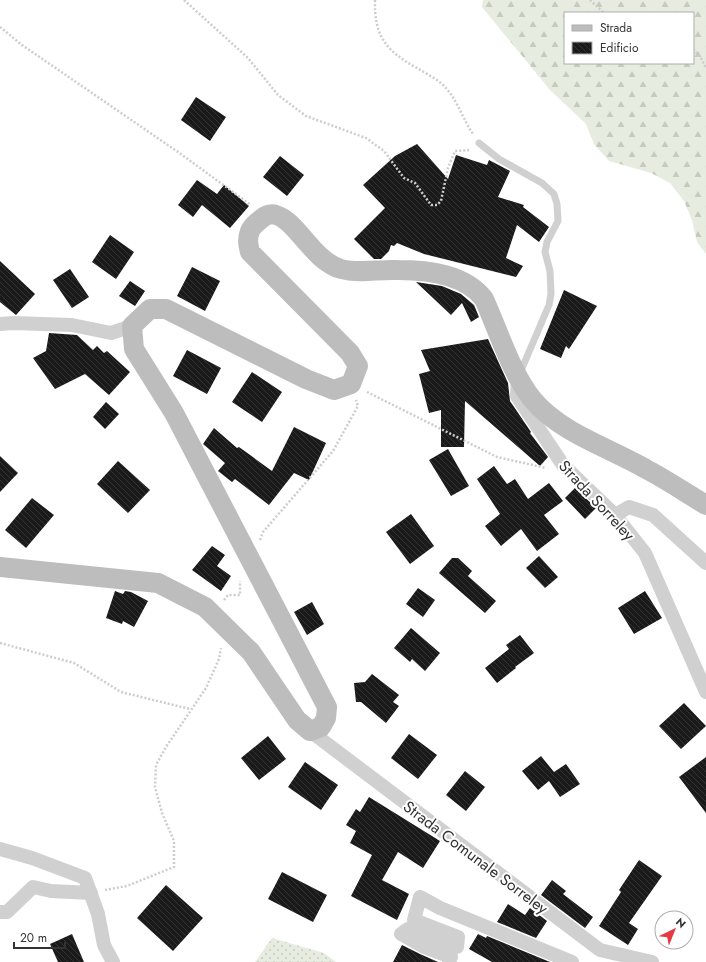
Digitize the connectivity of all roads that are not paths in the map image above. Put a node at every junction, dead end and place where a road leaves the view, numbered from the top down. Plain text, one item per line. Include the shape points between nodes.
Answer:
1 (479, 142) road end
2 (0, 324) edge
3 (132, 326) junction
4 (518, 377) junction
5 (706, 505) edge
6 (614, 515) junction
7 (706, 563) edge
8 (0, 567) edge
9 (706, 692) edge
10 (310, 731) junction
11 (0, 849) edge
12 (91, 893) junction
13 (0, 912) edge
14 (113, 962) edge
15 (449, 962) edge
16 (572, 962) edge
17 (652, 962) edge

1 - 4 lane via 499,158 547,187 554,194 557,204 558,221 545,247 550,271 549,305
2 - 3 street via 72,325 110,334
3 - 4 street via 150,309 166,309 306,379 334,390 351,384 358,366 350,353 250,252 248,243 252,226 266,215 275,214 285,220 323,260 340,268 365,272 432,272 468,283 484,299
3 - 10 street via 134,349 174,413 327,707 326,718 321,727
4 - 5 street via 532,399 548,415 569,429 646,468
4 - 6 street, Strada Sorreley via 517,396 563,465
6 - 7 street via 629,507 653,515
6 - 9 street, Strada Sorreley via 645,553
8 - 10 street via 158,583 204,607 251,652 297,720
10 - 17 street, Strada Comunale Sorreley via 600,950
11 - 12 street via 85,878
12 - 13 street via 51,891 34,887 7,912
12 - 14 street via 104,945
15 - 16 street via 451,957 424,947 401,934 408,929 457,947 458,938 414,920 420,897 440,908

